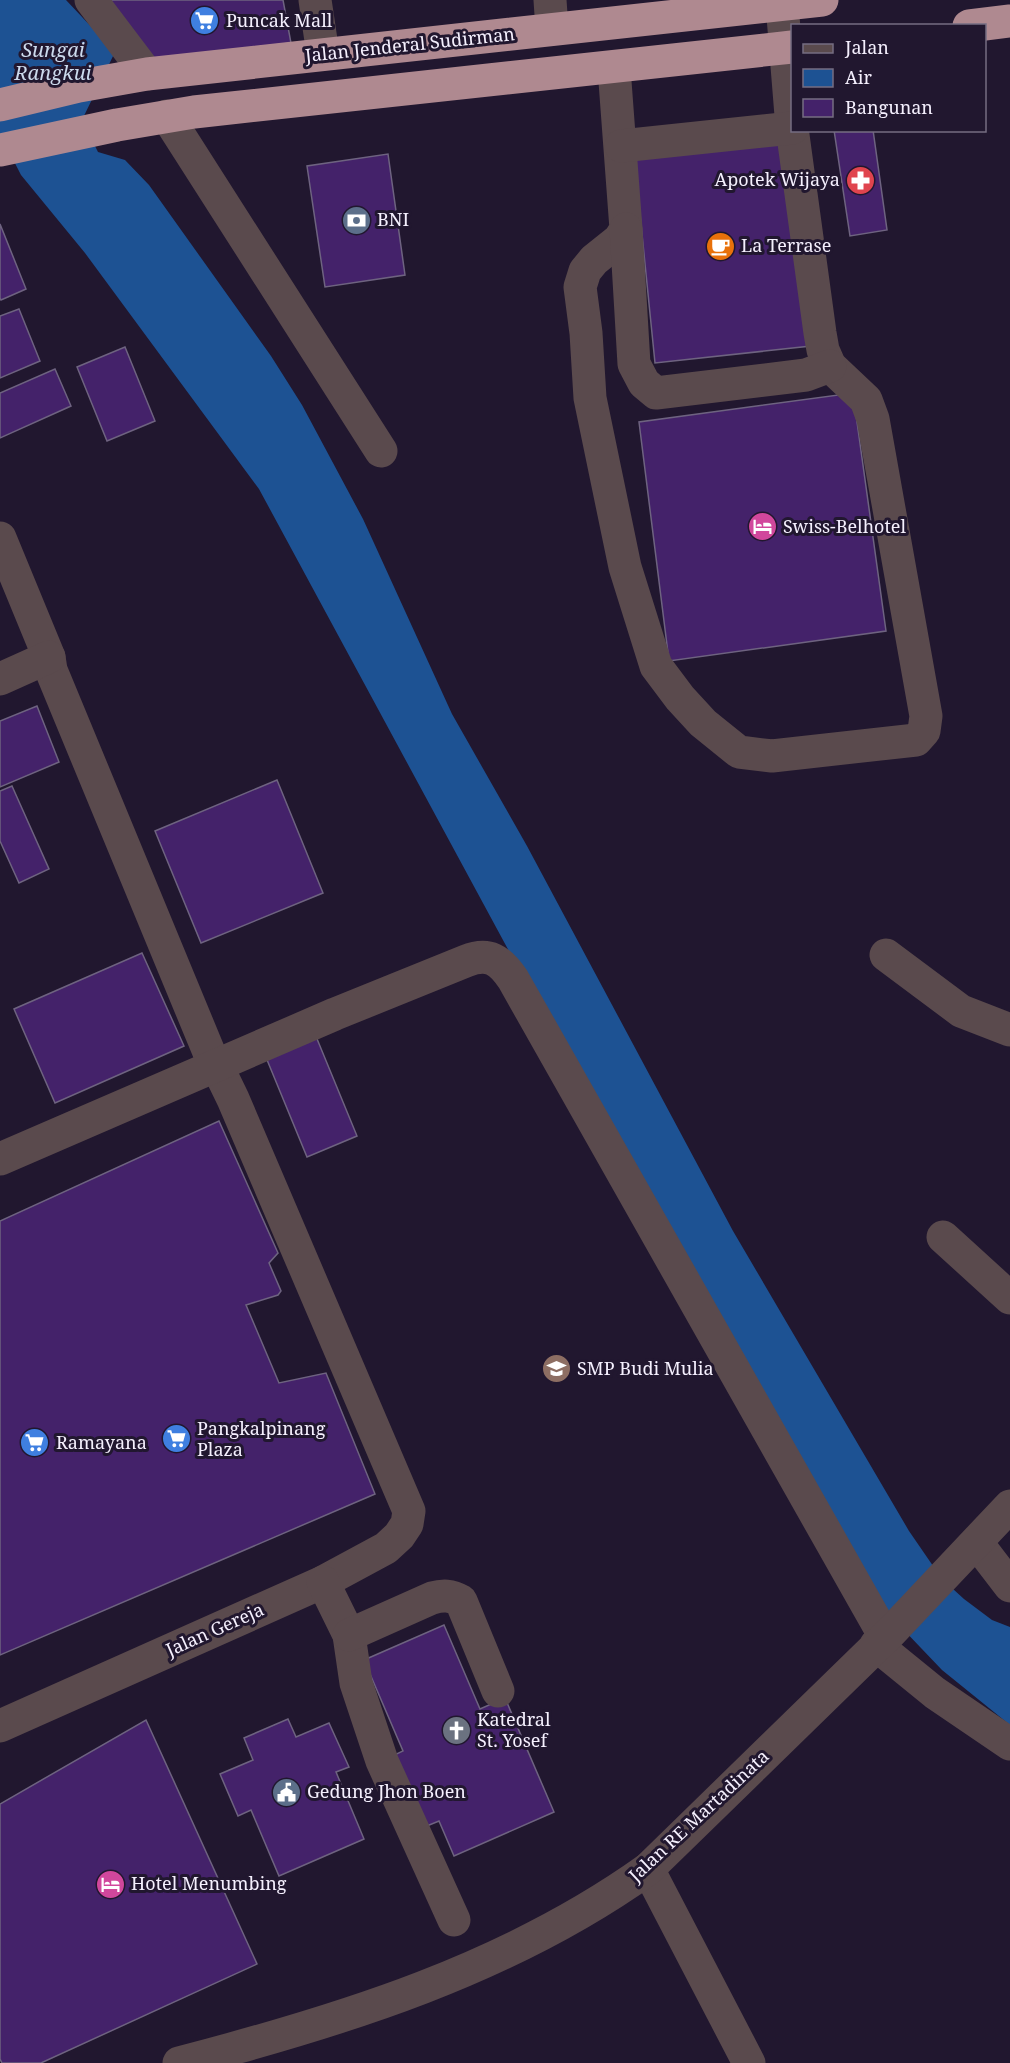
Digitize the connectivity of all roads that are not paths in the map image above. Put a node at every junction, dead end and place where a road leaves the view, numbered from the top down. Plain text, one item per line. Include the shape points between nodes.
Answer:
1 (91, 0) edge
2 (315, 0) edge
3 (822, 0) edge
4 (782, 4) junction
5 (551, 15) edge
6 (1010, 21) edge
7 (985, 24) edge
8 (789, 48) edge
9 (323, 54) junction
10 (614, 68) junction
11 (147, 74) junction
12 (791, 101) edge
13 (0, 105) edge
14 (167, 116) junction
15 (791, 128) edge
16 (793, 132) edge
17 (621, 146) junction
18 (0, 150) edge
19 (626, 228) junction
20 (830, 366) junction
21 (381, 451) dead end
22 (0, 538) edge
23 (49, 657) junction
24 (0, 679) edge
25 (886, 955) dead end
26 (1010, 1030) edge
27 (217, 1066) junction
28 (0, 1159) edge
29 (943, 1237) dead end
30 (1010, 1299) edge
31 (1010, 1506) edge
32 (977, 1542) junction
33 (323, 1582) junction
34 (1010, 1586) edge
35 (348, 1635) junction
36 (884, 1638) junction
37 (498, 1690) dead end
38 (0, 1726) edge
39 (1010, 1744) edge
40 (648, 1869) junction
41 (454, 1920) dead end
42 (179, 2063) edge
43 (749, 2063) edge

1 - 11 street
2 - 9 street
3 - 4 highway, Jalan Jenderal Sudirman
4 - 5 highway, Jalan Jenderal Sudirman
4 - 8 street
5 - 9 highway, Jalan Jenderal Sudirman
6 - 7 highway
8 - 10 highway
8 - 12 street
9 - 11 highway, Jalan Jenderal Sudirman
10 - 14 highway
10 - 17 street
11 - 13 highway, Jalan Jenderal Sudirman
14 - 18 highway
14 - 21 street
15 - 17 street
16 - 20 street via 820,333
17 - 19 street
19 - 20 street via 634,364 644,383 656,393 806,375
19 - 20 street via 619,240 585,271 580,287 590,398 625,567 656,666 702,723 739,752 772,756 916,740 924,731 926,716 873,419 866,400
22 - 23 street
23 - 24 street
23 - 27 street via 51,670
25 - 26 street via 961,1011
27 - 28 street
27 - 33 street, Jalan Gereja via 409,1510 407,1524 386,1548
27 - 36 street via 474,958 488,957 504,966
29 - 30 street
31 - 32 street, Jalan RE Martadinata
32 - 34 street
32 - 36 street, Jalan RE Martadinata
33 - 35 street
33 - 38 street, Jalan Gereja
35 - 37 street via 432,1598 453,1596 461,1600
35 - 41 street via 356,1683 378,1750
36 - 39 street via 935,1693
36 - 40 street, Jalan RE Martadinata
40 - 42 street, Jalan RE Martadinata via 576,1917 466,1970 376,2005
40 - 43 street

